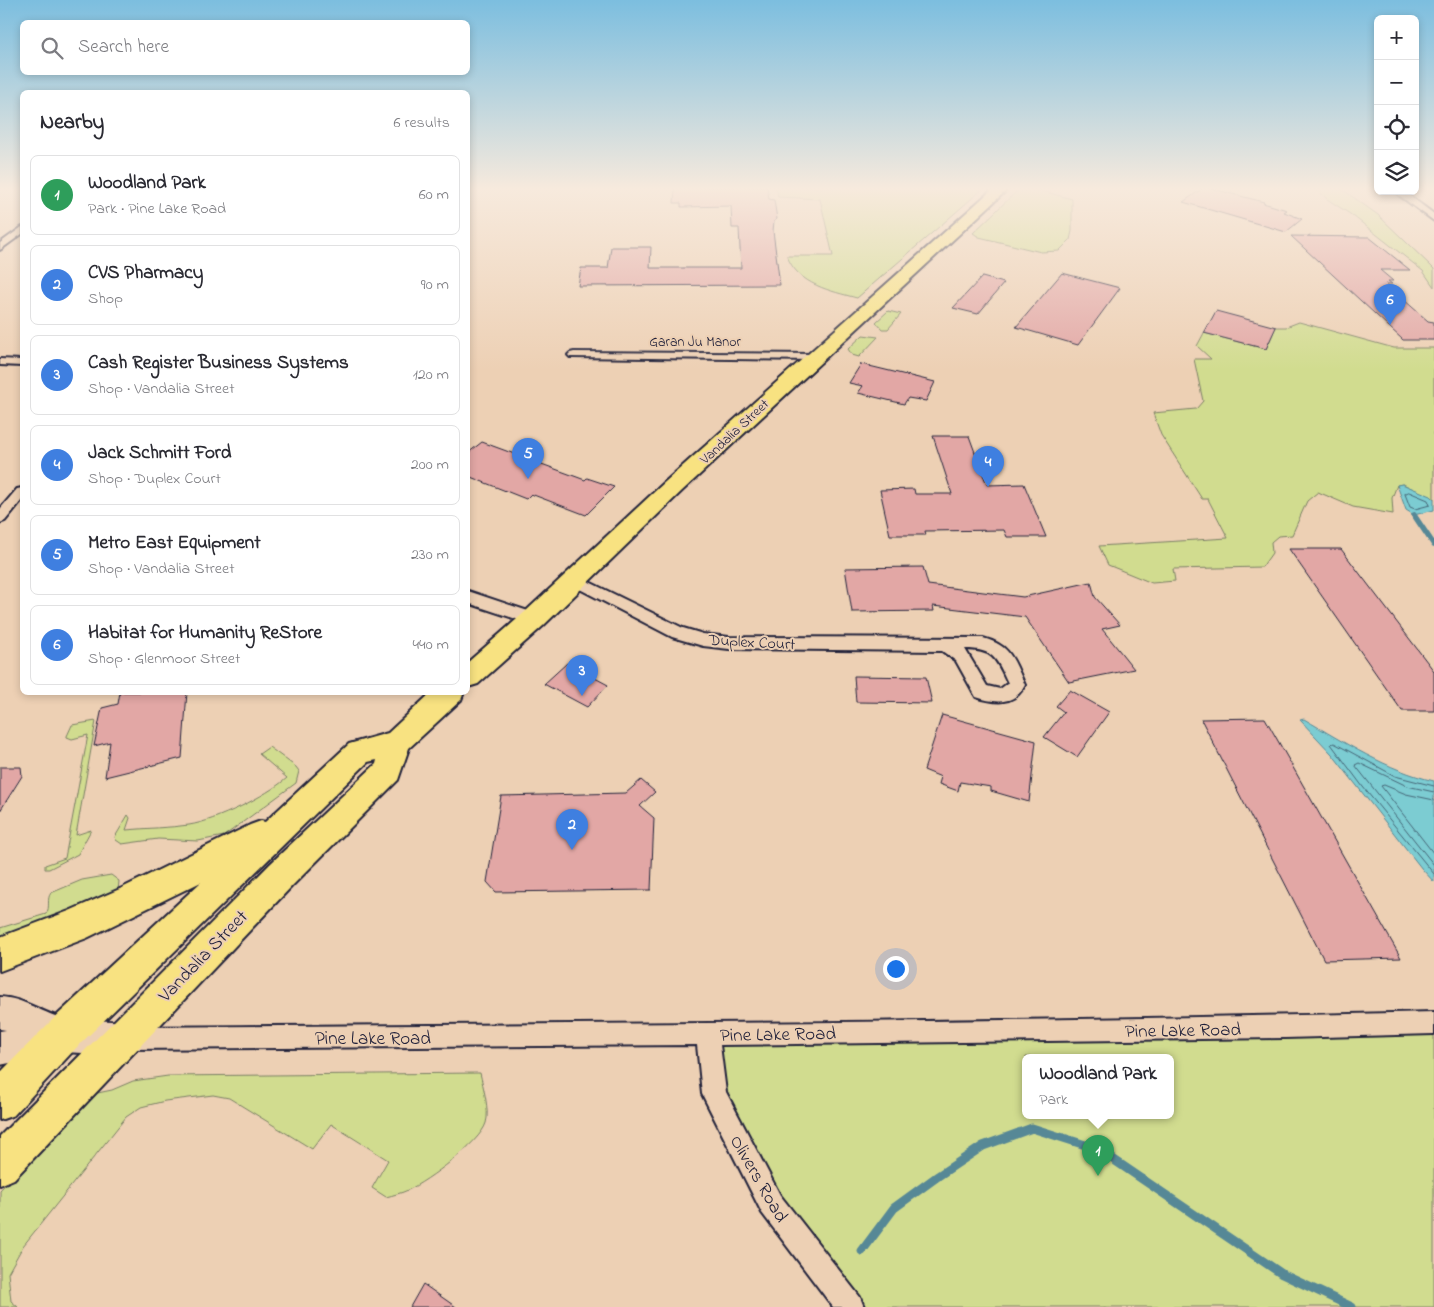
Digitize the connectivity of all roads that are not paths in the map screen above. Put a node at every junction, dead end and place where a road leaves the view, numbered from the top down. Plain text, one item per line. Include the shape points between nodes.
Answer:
1 (936, 248) edge
2 (574, 355) dead end
3 (816, 357) junction
4 (0, 362) edge
5 (20, 363) edge
6 (20, 494) edge
7 (0, 518) edge
8 (575, 580) junction
9 (470, 597) edge
10 (534, 618) junction
11 (942, 645) dead end
12 (470, 676) edge
13 (448, 695) edge
14 (397, 742) junction
15 (288, 820) junction
16 (0, 954) edge
17 (0, 1013) edge
18 (1434, 1024) edge
19 (707, 1034) junction
20 (63, 1035) junction
21 (123, 1038) junction
22 (0, 1048) edge
23 (0, 1101) edge
24 (0, 1165) edge
25 (850, 1307) edge

1 - 3 main road, Vandalia Street
2 - 3 street, Garan Ju Manor
3 - 8 main road, Vandalia Street
4 - 5 street
6 - 7 street
8 - 10 main road, Vandalia Street
8 - 11 street, Duplex Court via 678,633 703,640
9 - 10 street
10 - 12 main road, Vandalia Street
13 - 14 main road, Vandalia Street
14 - 15 main road, Vandalia Street via 359,753
14 - 21 main road, Vandalia Street via 388,771 281,875
15 - 16 main road via 134,899 75,926
15 - 20 main road, Vandalia Street
17 - 20 main road via 13,1014
18 - 19 street, Pine Lake Road
19 - 21 street, Pine Lake Road
19 - 25 street, Olivers Road via 714,1094 771,1204
20 - 21 main road
20 - 22 main road
20 - 23 main road, Vandalia Street
21 - 24 main road, Vandalia Street

